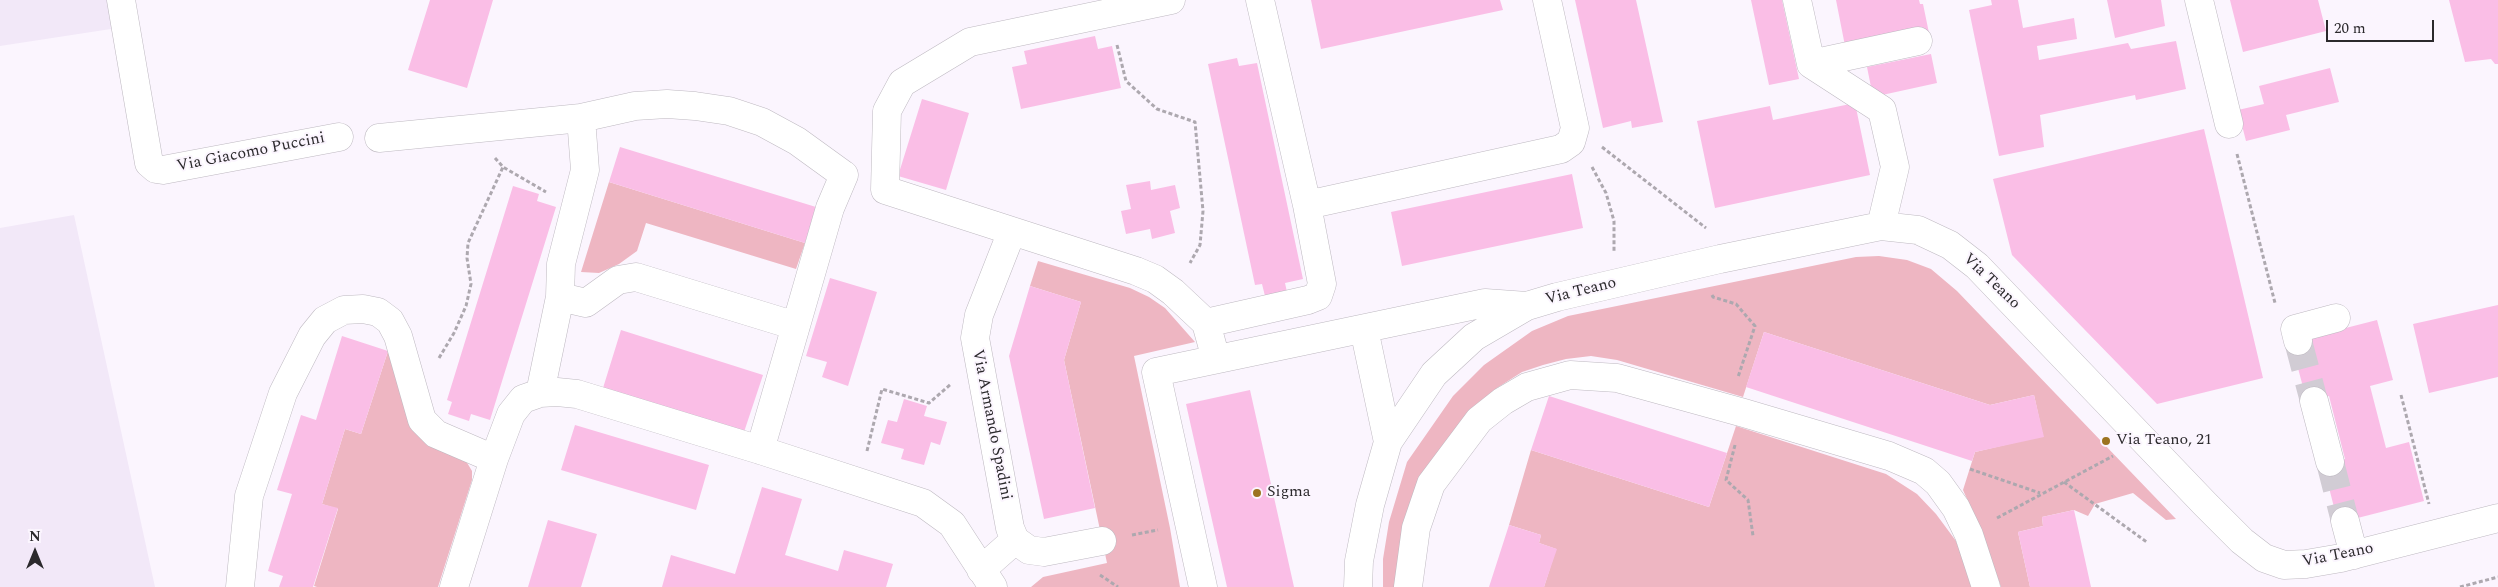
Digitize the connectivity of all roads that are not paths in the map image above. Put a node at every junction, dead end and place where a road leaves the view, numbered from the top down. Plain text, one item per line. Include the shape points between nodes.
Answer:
1 (121, 0) edge
2 (1170, 0) edge
3 (1260, 0) edge
4 (1547, 0) edge
5 (1797, 0) edge
6 (2199, 0) edge
7 (1918, 41) dead end
8 (1811, 64) junction
9 (581, 118) junction
10 (2229, 124) road end
11 (339, 137) dead end
12 (378, 138) dead end
13 (884, 168) junction
14 (844, 175) junction
15 (1307, 205) junction
16 (1881, 226) junction
17 (1012, 231) junction
18 (560, 298) junction
19 (1527, 306) junction
20 (2336, 318) dead end
21 (1206, 323) junction
22 (796, 326) junction
23 (1364, 329) junction
24 (2297, 335) road end
25 (1216, 359) junction
26 (540, 393) junction
27 (2314, 401) tunnel mouth
28 (1388, 442) junction
29 (760, 450) junction
30 (494, 459) junction
31 (2330, 462) tunnel mouth
32 (2498, 518) edge
33 (2345, 521) tunnel mouth
34 (1015, 540) junction
35 (1102, 541) road end
36 (2354, 555) junction
37 (987, 579) edge
38 (240, 587) edge
39 (454, 587) edge
40 (1203, 587) edge
41 (1358, 587) edge
42 (1408, 587) edge
43 (1986, 587) edge

1 - 11 street, Via Giacomo Puccini via 149,163 156,169
2 - 13 street via 970,42 902,84 887,111
3 - 15 street
4 - 15 street via 1573,135 1561,149
5 - 8 street
6 - 10 street
7 - 8 street
8 - 16 street via 1882,110 1895,167
9 - 12 street
9 - 14 street via 635,106 667,104 729,111 762,122 797,141
9 - 18 street via 585,170 561,264
13 - 14 street
13 - 17 street via 885,190
14 - 22 street via 830,208
15 - 21 street via 1322,284 1318,296
16 - 19 street, Via Teano via 1619,282
16 - 36 street, Via Teano via 1918,230 1950,245 1977,266 2205,504 2264,558 2284,565
17 - 21 street via 1136,270 1173,292
17 - 34 street, Via Armando Spadini via 979,316 975,338 1010,528
18 - 22 street via 586,303 618,280 636,277
18 - 26 street
19 - 23 street via 1485,303
19 - 28 street, Via Teano via 1474,337 1434,374
20 - 24 street
21 - 25 street
22 - 29 street
23 - 25 street
23 - 28 street
25 - 40 street via 1156,372
26 - 29 street via 577,394
26 - 30 street via 523,399 511,414
27 - 31 street
28 - 41 street via 1370,506 1359,561
29 - 37 street via 923,503 952,524
30 - 38 street via 436,434 422,420 398,336 390,321 378,312 344,310 326,320 312,336 283,393 249,496
30 - 39 street
32 - 36 street, Via Teano
33 - 36 street
34 - 35 street via 1029,550 1044,552
34 - 37 street
42 - 43 street via 1416,528 1432,484 1479,420 1527,387 1570,375 1617,378 1736,410 1889,456 1924,471 1938,483 1956,508 1969,535

